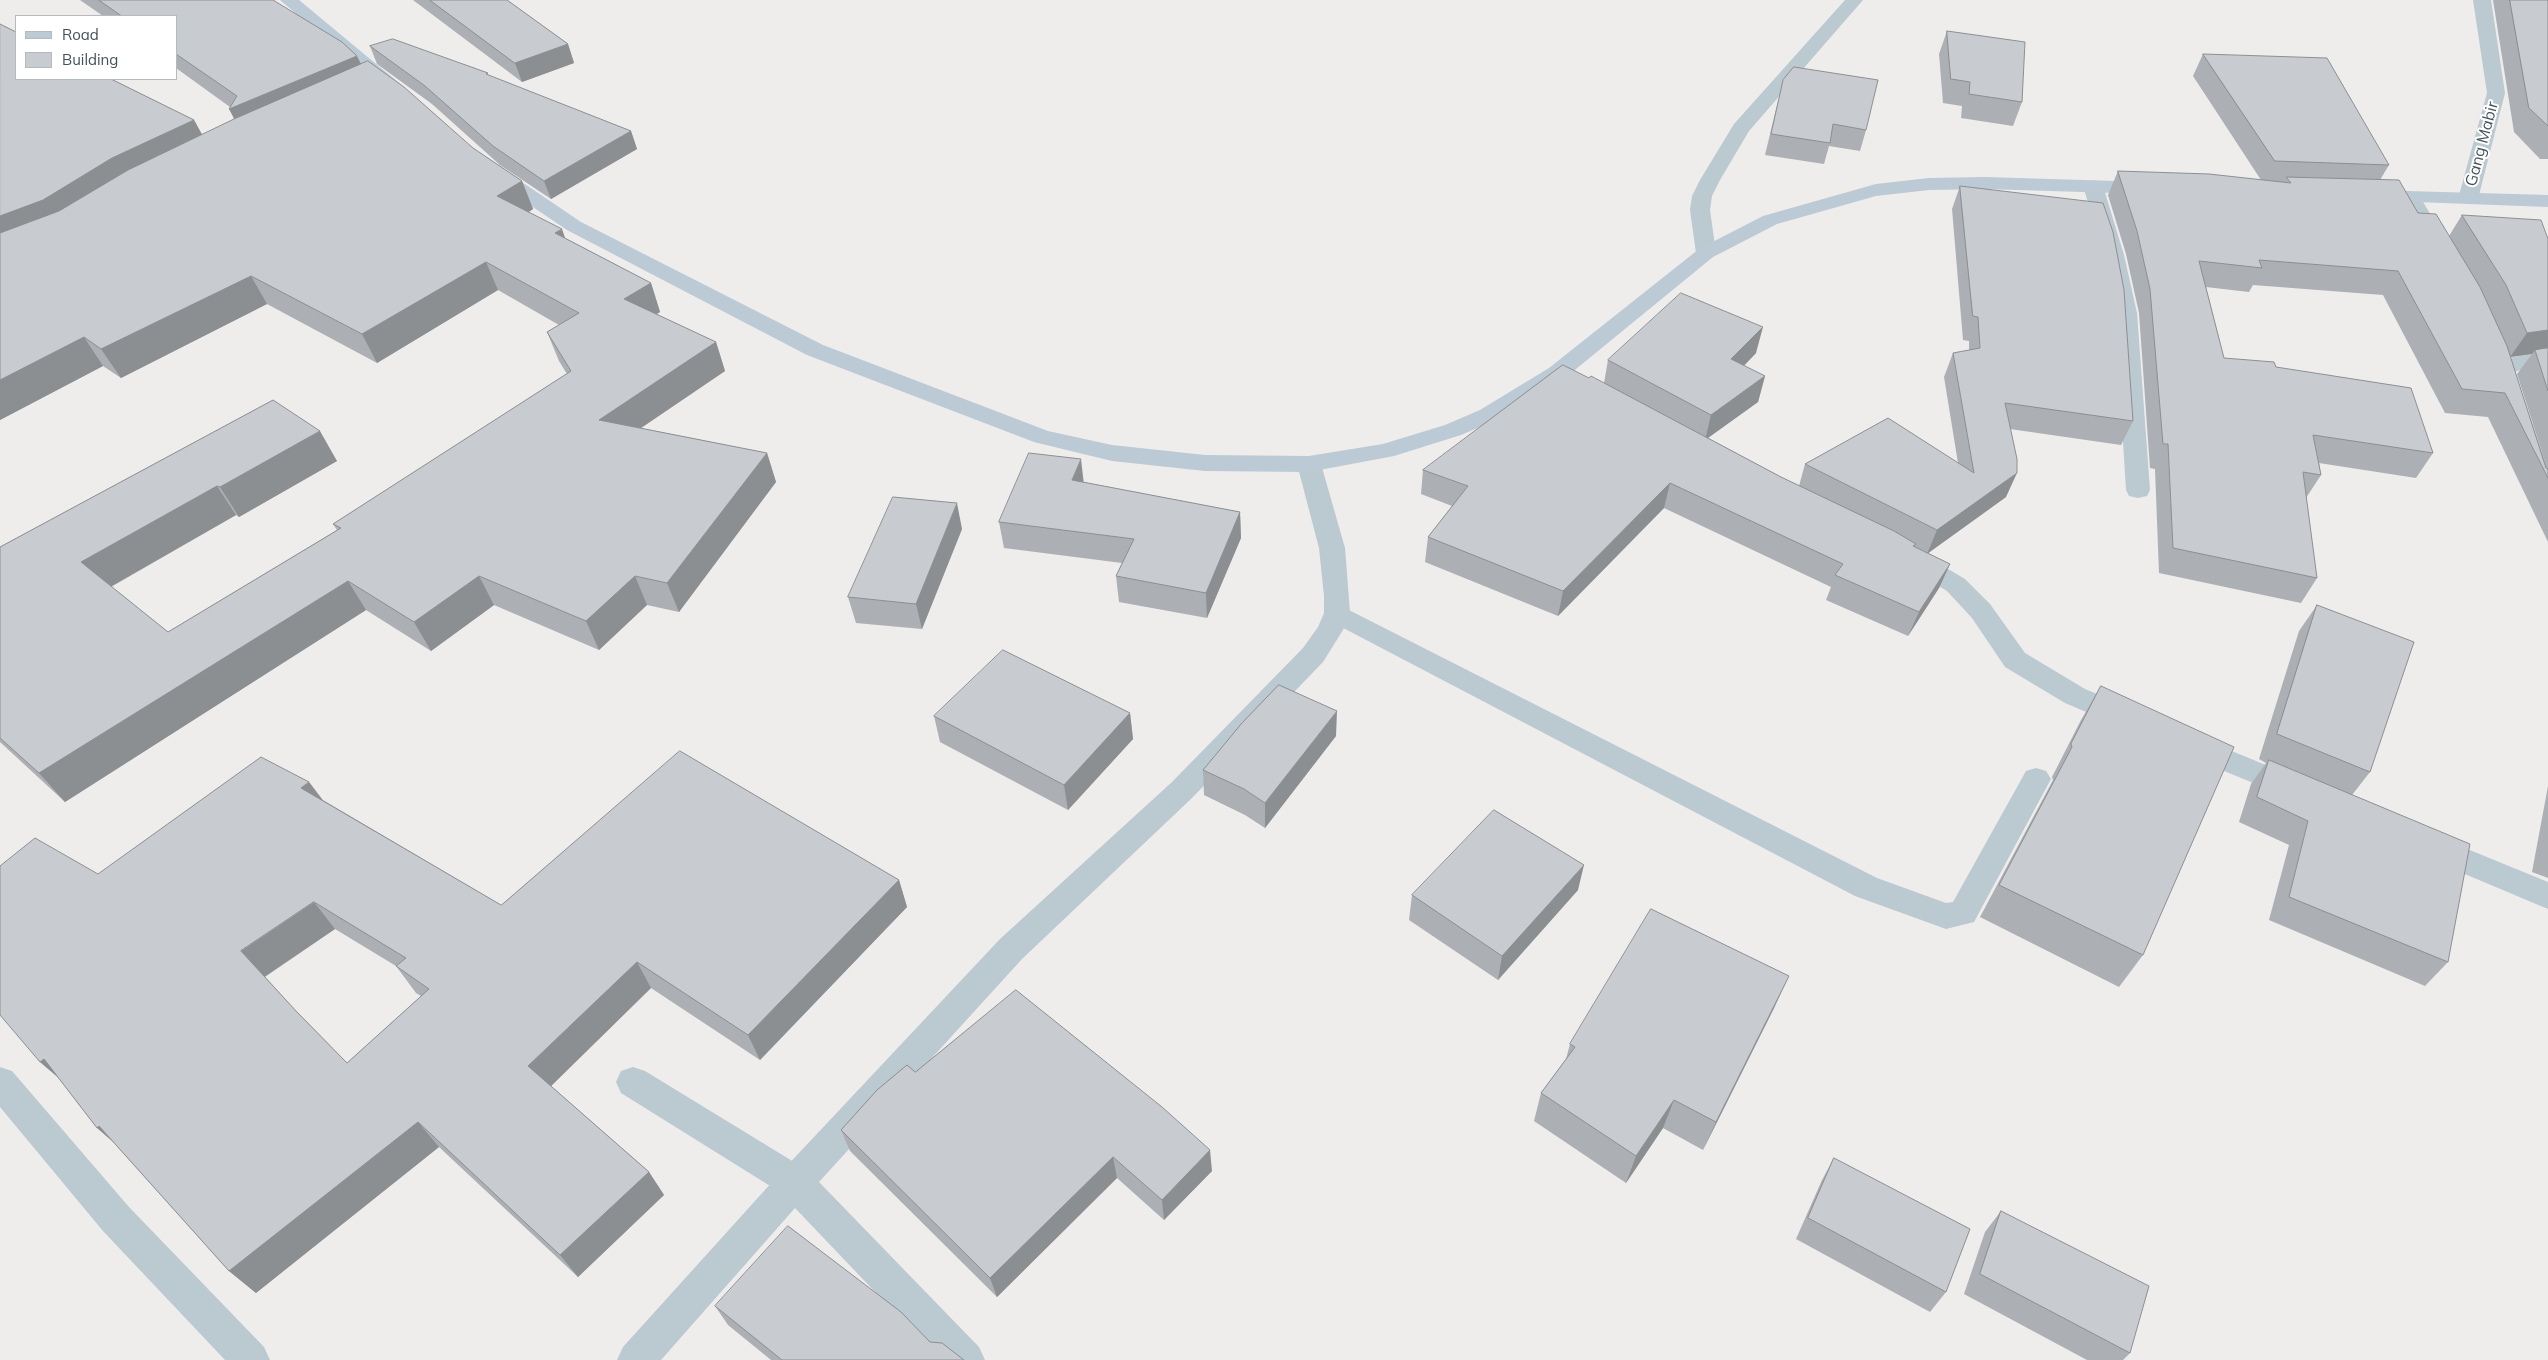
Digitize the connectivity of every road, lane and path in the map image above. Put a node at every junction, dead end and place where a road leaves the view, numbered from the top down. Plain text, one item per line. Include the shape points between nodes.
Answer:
1 (289, 0) edge
2 (1854, 0) edge
3 (2482, 0) edge
4 (410, 99) edge
5 (479, 158) edge
6 (2093, 186) junction
7 (2173, 189) edge
8 (2351, 195) edge
9 (2410, 197) junction
10 (2468, 199) junction
11 (2548, 202) edge
12 (1706, 253) junction
13 (2449, 262) edge
14 (2548, 360) edge
15 (2502, 370) edge
16 (1557, 373) junction
17 (1583, 387) edge
18 (1309, 464) junction
19 (2138, 490) dead end
20 (1894, 548) edge
21 (1336, 613) junction
22 (2036, 779) dead end
23 (2318, 799) edge
24 (2410, 838) edge
25 (2548, 896) edge
26 (0, 1082) edge
27 (633, 1082) dead end
28 (795, 1182) junction
29 (251, 1360) edge
30 (636, 1360) edge
31 (966, 1360) edge

1 - 4 street via 373,83
2 - 12 street via 1741,128 1710,180 1702,196 1700,210
3 - 10 street, Gang Mabir via 2496,93
5 - 18 street via 574,226 815,350 1042,437 1112,453 1205,463
6 - 7 street
6 - 12 street via 1929,184 1876,190 1770,220
6 - 19 street via 2114,255 2126,312
8 - 9 street
9 - 10 street
9 - 13 street
10 - 11 street
12 - 16 street
14 - 15 street via 2515,364
16 - 17 street
16 - 18 street via 1488,415 1453,430 1386,451
18 - 21 street via 1332,548
20 - 23 street via 1956,585 1981,611 2015,660 2075,696
21 - 22 street via 1866,887 1946,916 1963,913
21 - 28 street via 1330,630 1313,655 1182,790 1011,949
24 - 25 street
26 - 29 street via 116,1219
27 - 28 street
28 - 30 street
28 - 31 street

